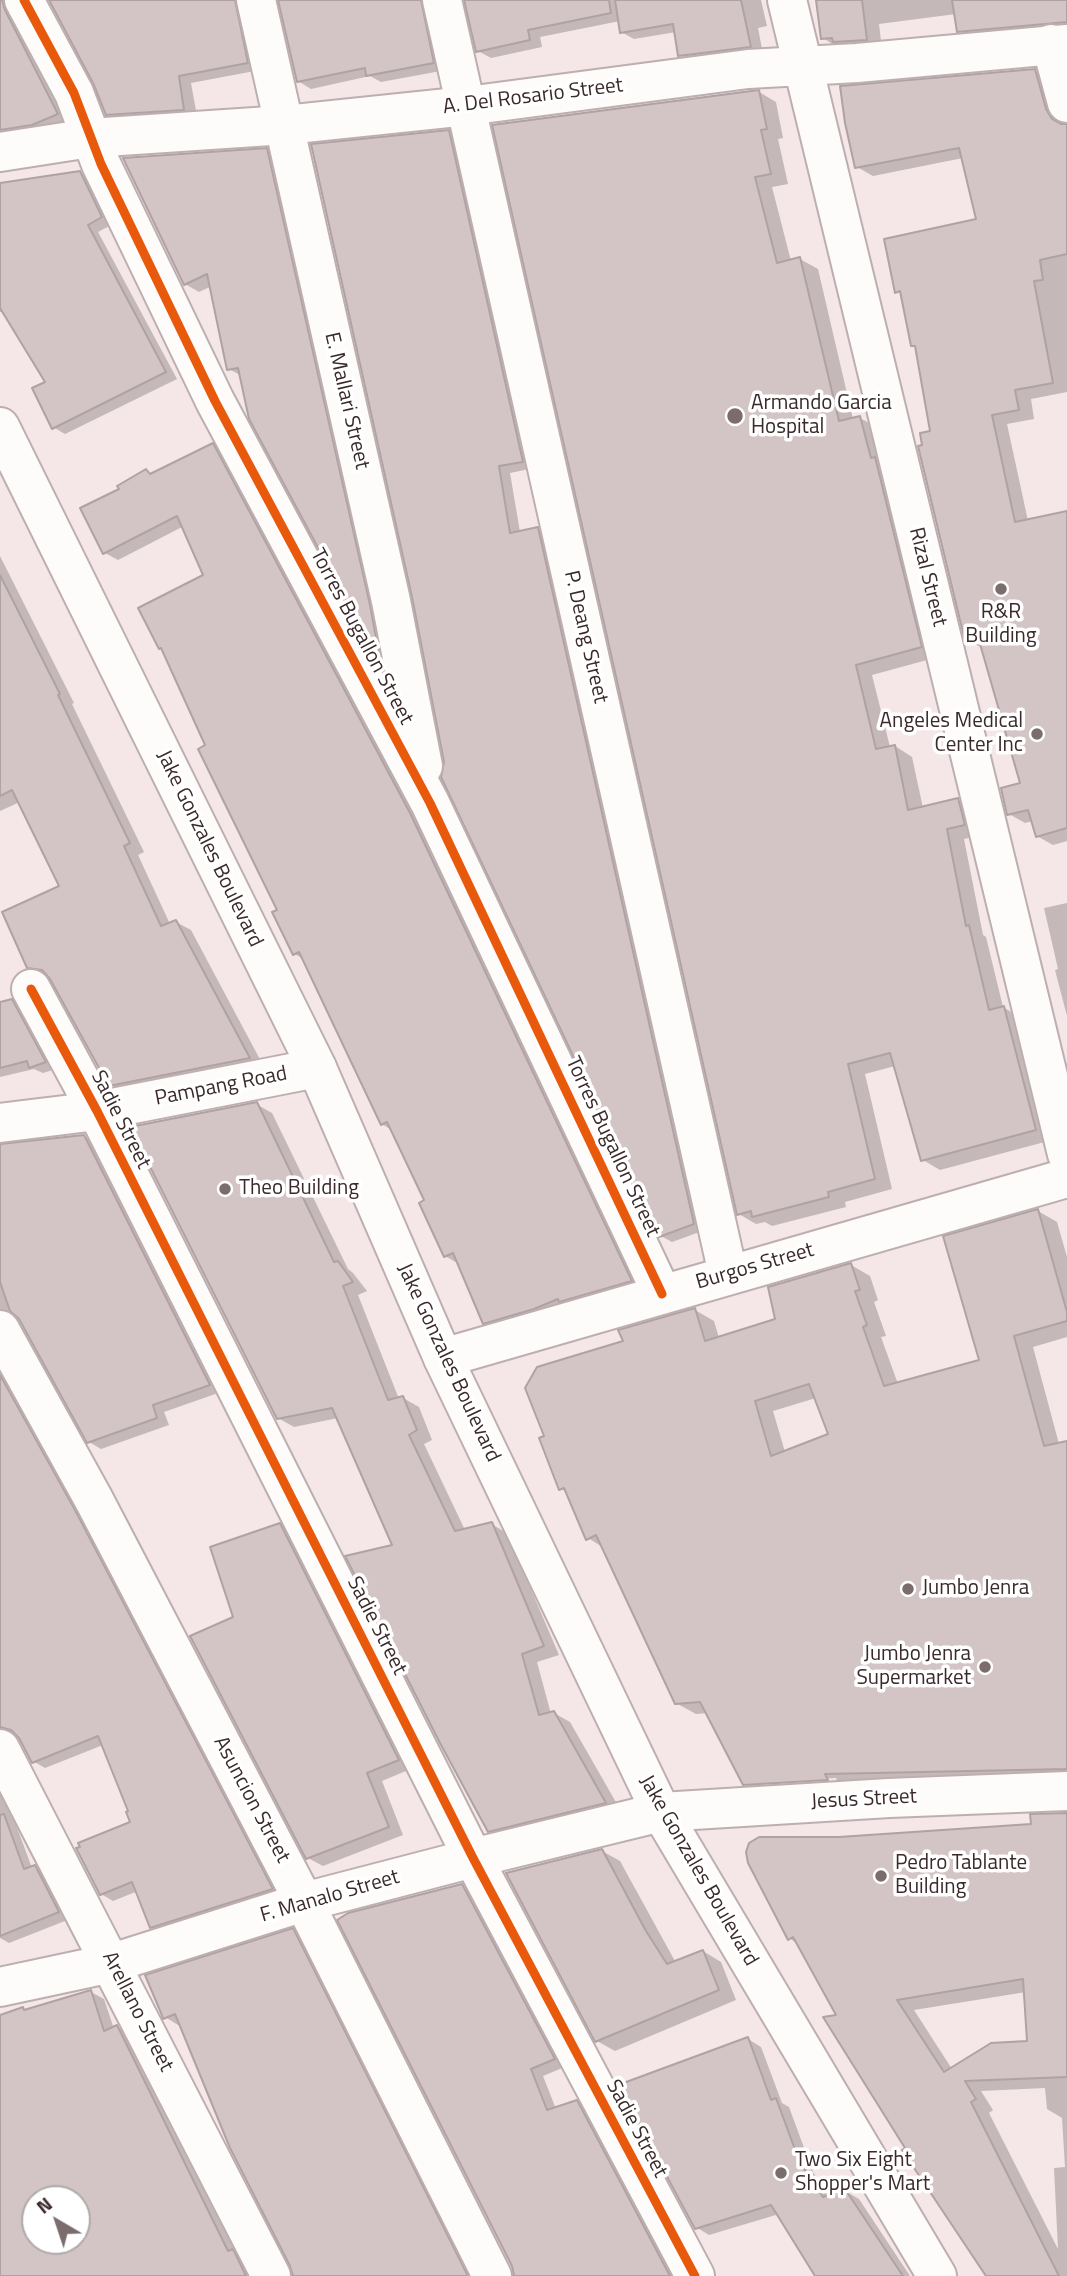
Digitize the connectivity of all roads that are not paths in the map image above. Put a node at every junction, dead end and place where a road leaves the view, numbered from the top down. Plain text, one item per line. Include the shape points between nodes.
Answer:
1 (24, 0) edge
2 (54, 0) edge
3 (256, 0) edge
4 (442, 0) edge
5 (788, 0) edge
6 (1059, 44) edge
7 (802, 66) junction
8 (74, 93) junction
9 (1067, 103) edge
10 (467, 106) junction
11 (285, 125) junction
12 (90, 138) junction
13 (0, 152) edge
14 (0, 428) edge
15 (430, 803) junction
16 (31, 989) dead end
17 (317, 1068) junction
18 (97, 1111) junction
19 (0, 1123) edge
20 (1067, 1154) edge
21 (1067, 1178) edge
22 (728, 1274) junction
23 (662, 1294) junction
24 (0, 1330) edge
25 (443, 1357) junction
26 (0, 1749) edge
27 (1067, 1791) edge
28 (661, 1812) junction
29 (473, 1858) junction
30 (304, 1902) junction
31 (112, 1963) junction
32 (0, 1987) edge
33 (271, 2276) edge
34 (492, 2276) edge
35 (695, 2276) edge
36 (937, 2276) edge

1 - 8 street, Torres Bugallon Street
2 - 8 street
3 - 11 street, E. Mallari Street
4 - 10 street, P. Deang Street
5 - 7 street, Rizal Street
6 - 7 street, A. Del Rosario Street
6 - 9 street
7 - 10 street, A. Del Rosario Street
7 - 20 street, Rizal Street
8 - 12 street, Torres Bugallon Street
10 - 11 street, A. Del Rosario Street
10 - 22 street, P. Deang Street
11 - 12 street, A. Del Rosario Street
11 - 15 street, E. Mallari Street via 391,601
12 - 13 street, A. Del Rosario Street
12 - 15 street, Torres Bugallon Street via 215,401
14 - 17 street, Jake Gonzales Boulevard
15 - 23 street, Torres Bugallon Street
16 - 18 street, Sadie Street
17 - 18 street, Pampang Road
17 - 25 street, Jake Gonzales Boulevard
18 - 19 street, Pampang Road
18 - 29 street, Sadie Street
21 - 22 street, Burgos Street
22 - 23 street, Burgos Street
23 - 25 street, Burgos Street
24 - 30 street, Asuncion Street
25 - 28 street, Jake Gonzales Boulevard
26 - 31 street, Arellano Street
27 - 28 street, Jesus Street
28 - 29 street, F. Manalo Street
28 - 36 street, Jake Gonzales Boulevard
29 - 30 street, F. Manalo Street
29 - 35 street, Sadie Street
30 - 31 street, F. Manalo Street
30 - 34 street, Asuncion Street
31 - 32 street, F. Manalo Street
31 - 33 street, Arellano Street

